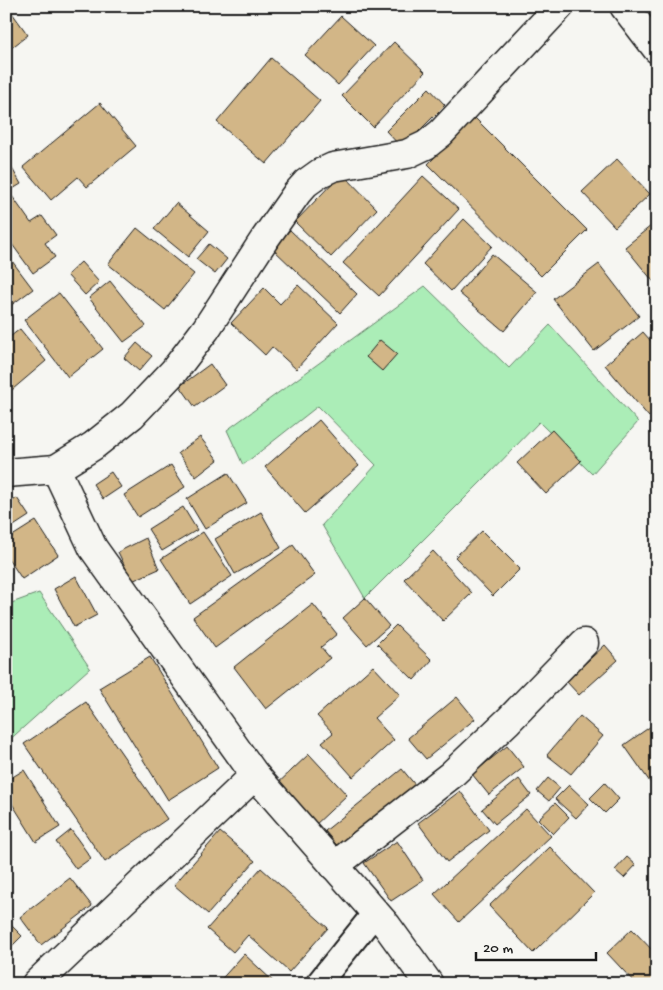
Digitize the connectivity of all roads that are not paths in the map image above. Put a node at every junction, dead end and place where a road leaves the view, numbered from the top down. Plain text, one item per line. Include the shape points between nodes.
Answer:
1 (560, 6) edge
2 (624, 6) edge
3 (657, 49) edge
4 (56, 469) junction
5 (6, 473) edge
6 (584, 643) dead end
7 (255, 776) junction
8 (334, 866) junction
9 (375, 913) junction
10 (36, 984) edge
11 (318, 984) edge
12 (429, 984) edge

1 - 4 street via 426,145 408,154 333,167 306,183 174,371 132,415 93,446
2 - 3 street
4 - 5 street
4 - 7 street via 93,548
6 - 8 street via 451,775
7 - 8 street
7 - 10 street
8 - 9 street
9 - 11 lane
9 - 12 street

